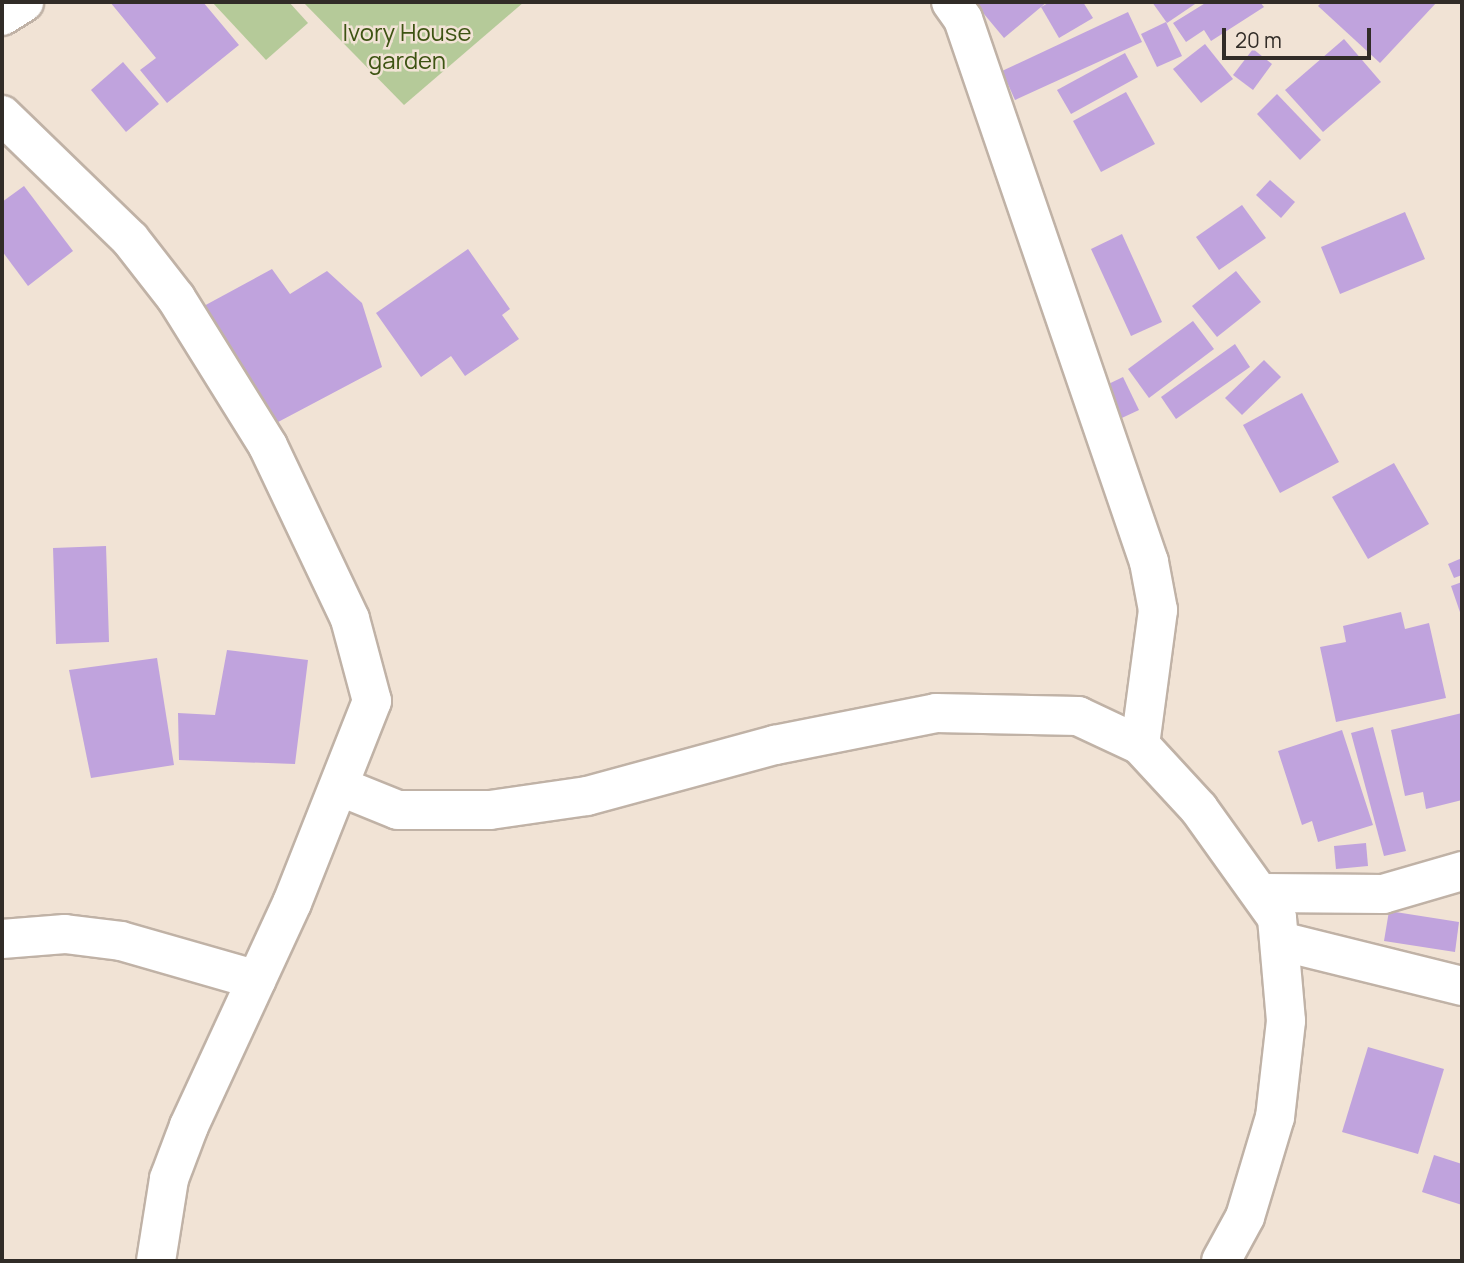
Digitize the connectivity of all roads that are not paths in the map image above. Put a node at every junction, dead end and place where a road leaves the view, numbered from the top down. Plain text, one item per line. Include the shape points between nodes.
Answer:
1 (24, 2) edge
2 (951, 2) edge
3 (2, 16) edge
4 (2, 115) edge
5 (1140, 745) junction
6 (341, 787) junction
7 (1462, 871) edge
8 (1265, 893) junction
9 (2, 939) edge
10 (1280, 941) junction
11 (257, 979) junction
12 (1462, 986) edge
13 (156, 1261) edge
14 (1221, 1261) edge

1 - 3 street
2 - 5 street via 963,19 1149,562 1158,610
4 - 6 street via 130,239 176,298 268,446 350,619 368,677 372,701
5 - 6 street via 1078,716 936,713 775,745 587,796 490,810 398,810
5 - 8 street
6 - 11 street
7 - 8 street via 1383,894
8 - 10 street
9 - 11 street via 65,934 121,941
10 - 12 street
10 - 14 street via 1286,1021 1275,1117 1245,1217
11 - 13 street via 169,1179

